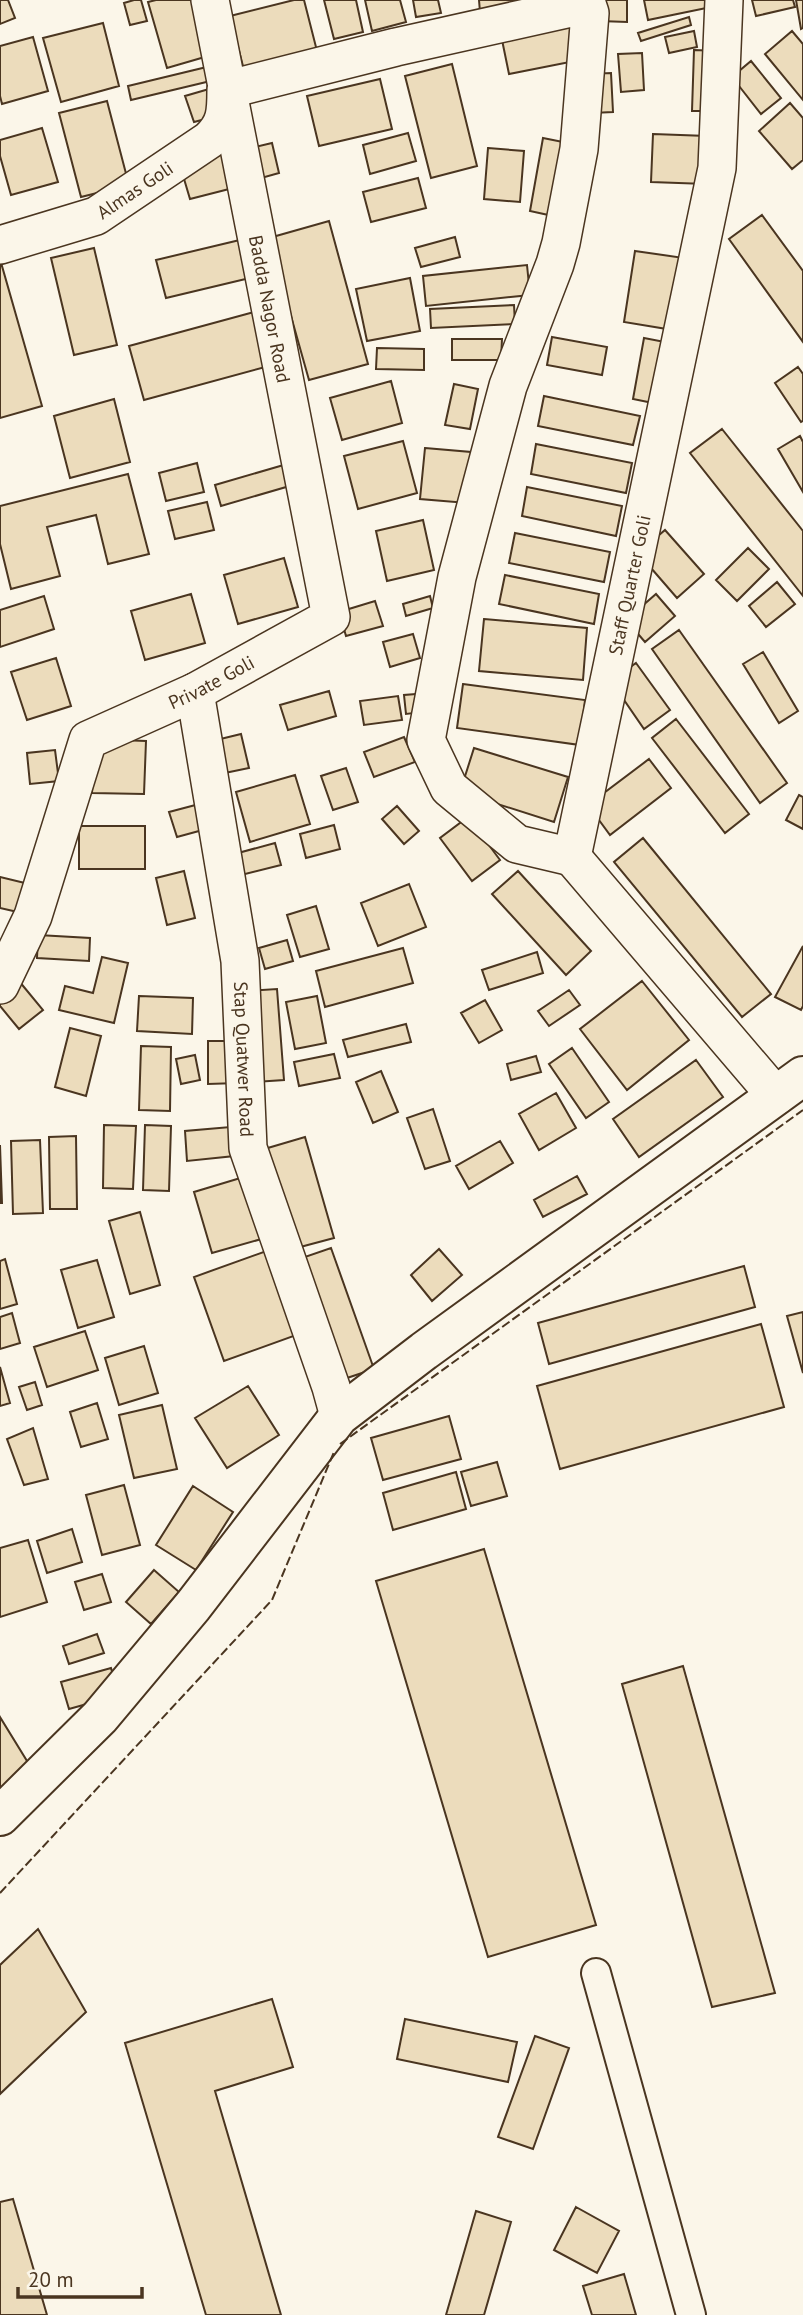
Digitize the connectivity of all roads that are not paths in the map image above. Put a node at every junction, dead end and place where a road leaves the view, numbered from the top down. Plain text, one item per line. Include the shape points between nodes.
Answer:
1 (210, 0) edge
2 (724, 0) edge
3 (226, 90) junction
4 (0, 244) edge
5 (331, 617) joint
6 (195, 692) junction
7 (572, 857) junction
8 (0, 985) edge
9 (789, 1086) edge
10 (339, 1416) junction
11 (0, 1816) edge
12 (596, 1972) dead end
13 (691, 2315) edge

1 - 3 street, Badda Nagor Road
2 - 7 street, Staff Quarter Goli via 717,168
3 - 4 street, Almas Goli via 225,117 209,140 96,216
3 - 5 street, Badda Nagor Road
3 - 7 street via 396,47 588,7 579,149 567,216 555,264 508,386 457,578 426,740 449,788 517,844
5 - 6 street, Private Goli
6 - 8 street, Private Goli via 88,740 33,916
6 - 10 street, Stap Quatwer Road via 240,961 248,1148
7 - 9 street
9 - 10 street
10 - 11 street via 193,1606 100,1717
12 - 13 street

